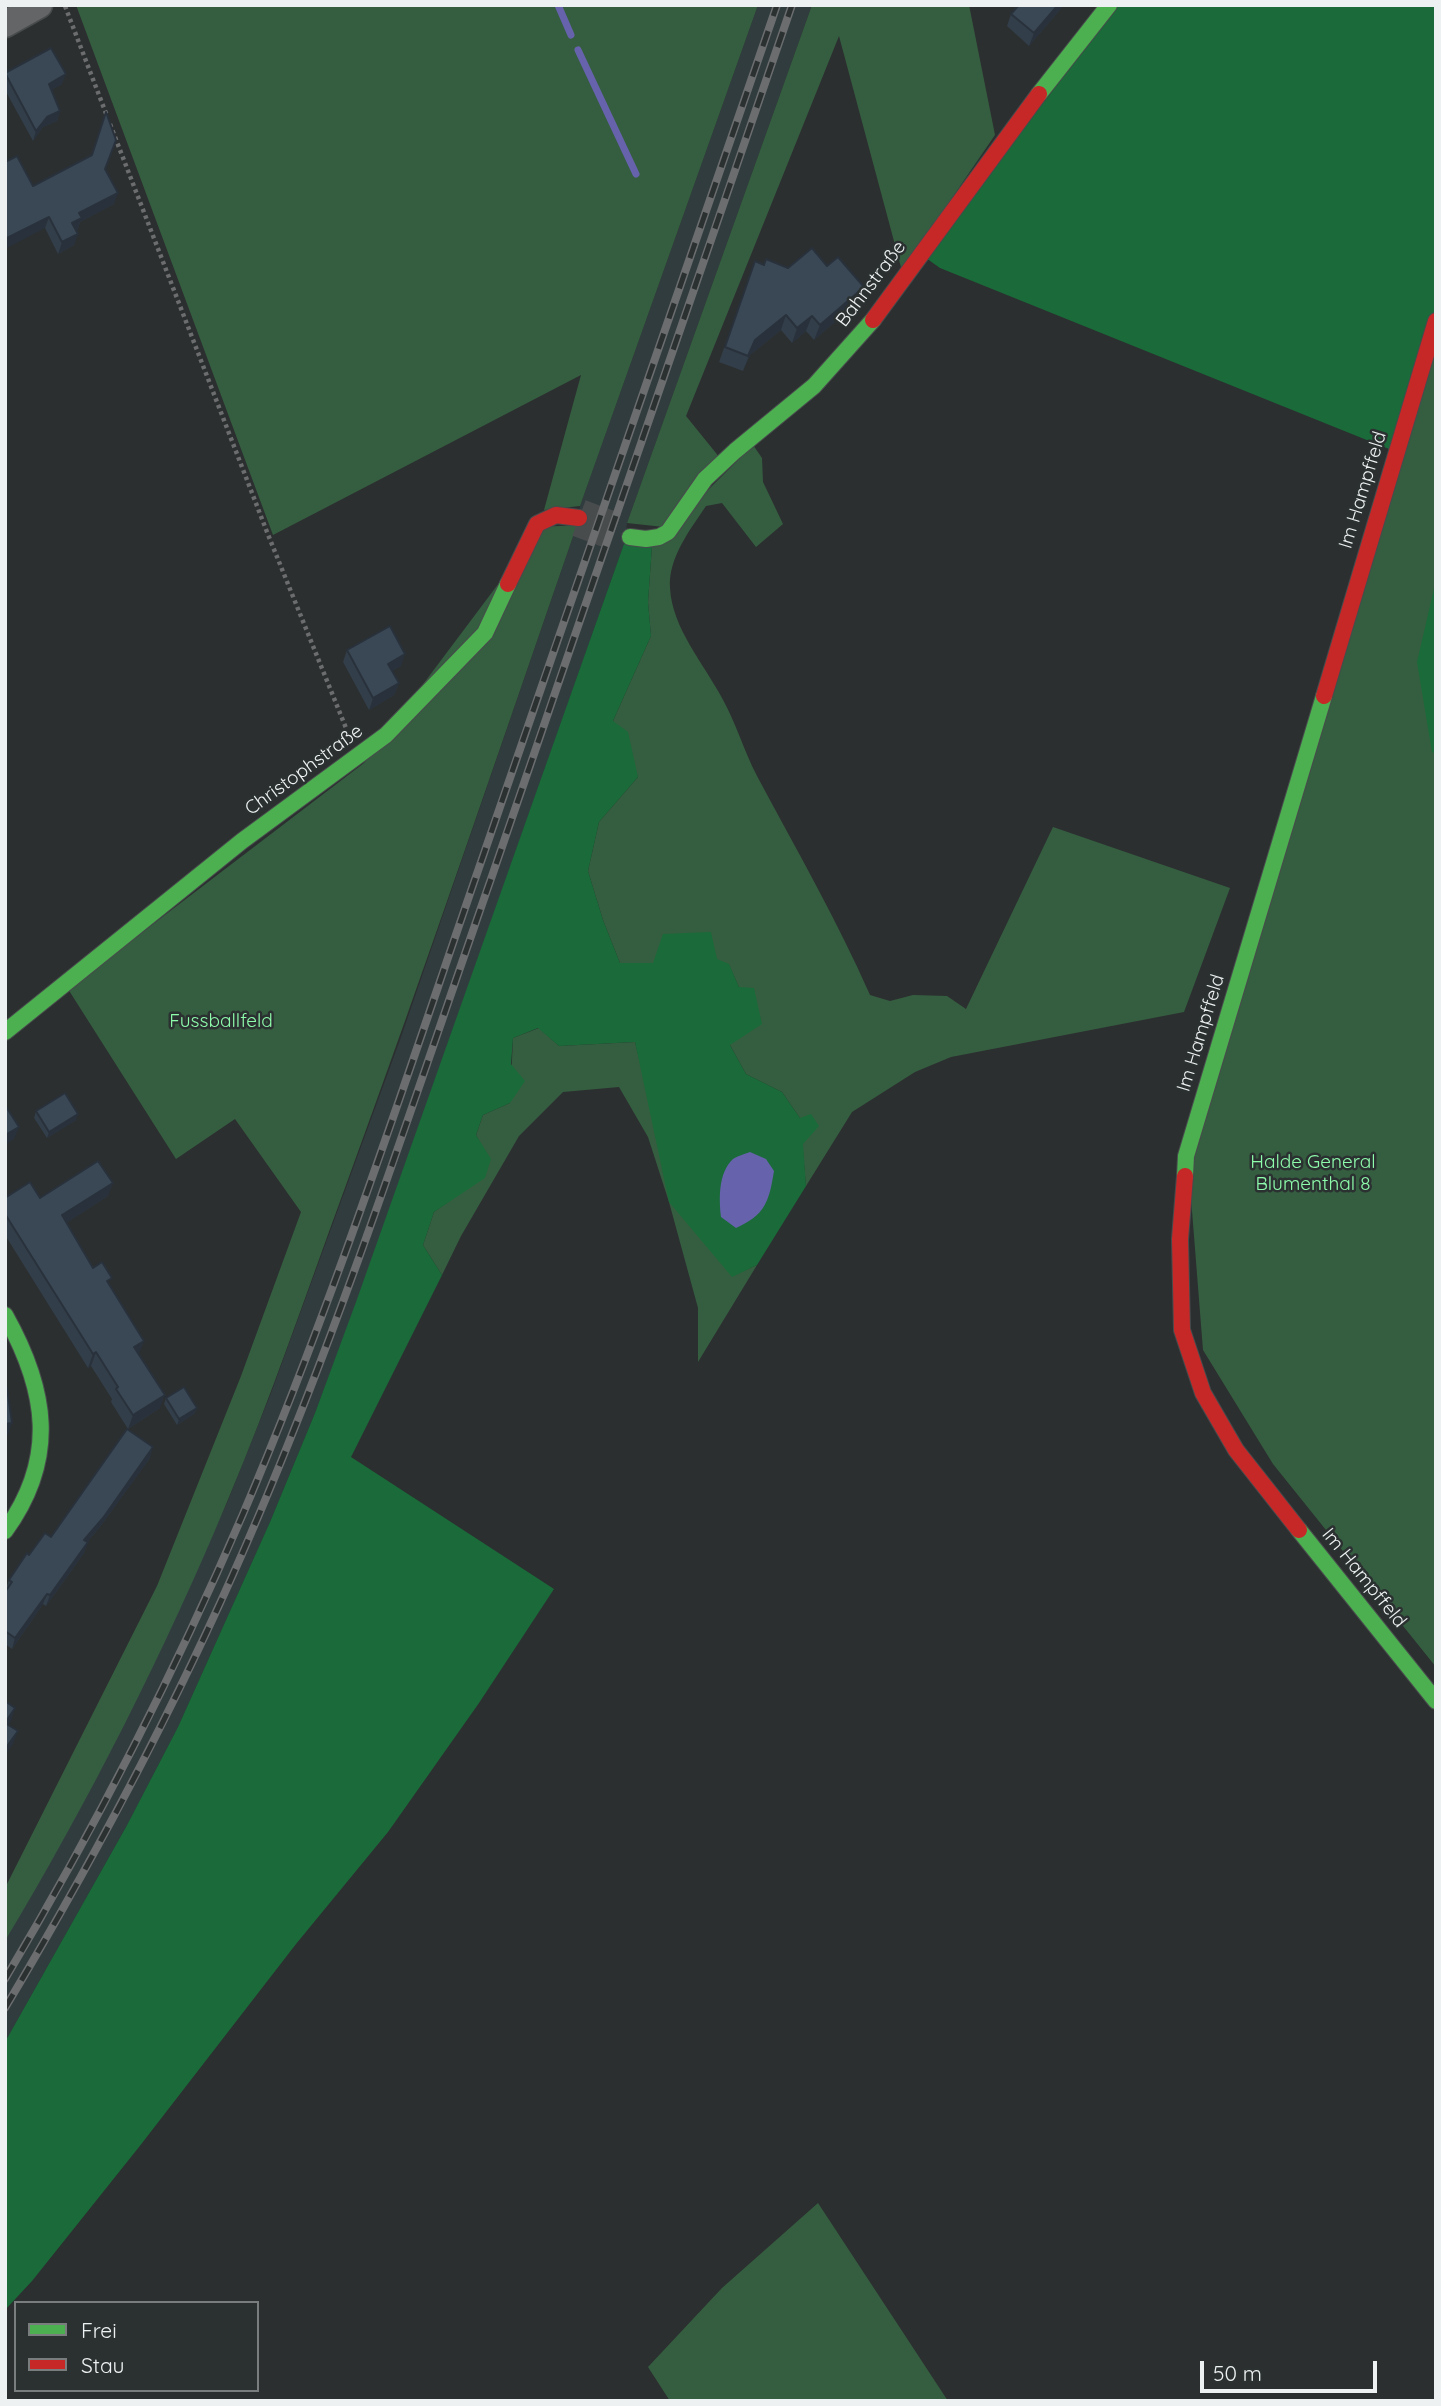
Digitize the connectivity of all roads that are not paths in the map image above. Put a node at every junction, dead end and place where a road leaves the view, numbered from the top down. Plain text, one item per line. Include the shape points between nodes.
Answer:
1 (38, 5) edge
2 (1109, 5) edge
3 (5, 24) edge
4 (1436, 321) edge
5 (579, 518) tunnel mouth
6 (630, 537) tunnel mouth
7 (5, 1032) edge
8 (5, 1315) edge
9 (5, 1531) edge
10 (1436, 1701) edge

1 - 3 street
2 - 6 street, Bahnstraße via 829,372 703,481 665,535 654,541
4 - 10 street, Im Hampffeld via 1186,1156 1180,1239 1182,1330 1203,1393 1244,1461
5 - 7 street, Christophstraße via 549,514 537,524 485,633 386,735 242,841
8 - 9 street via 21,1341 36,1383 43,1430 25,1502

